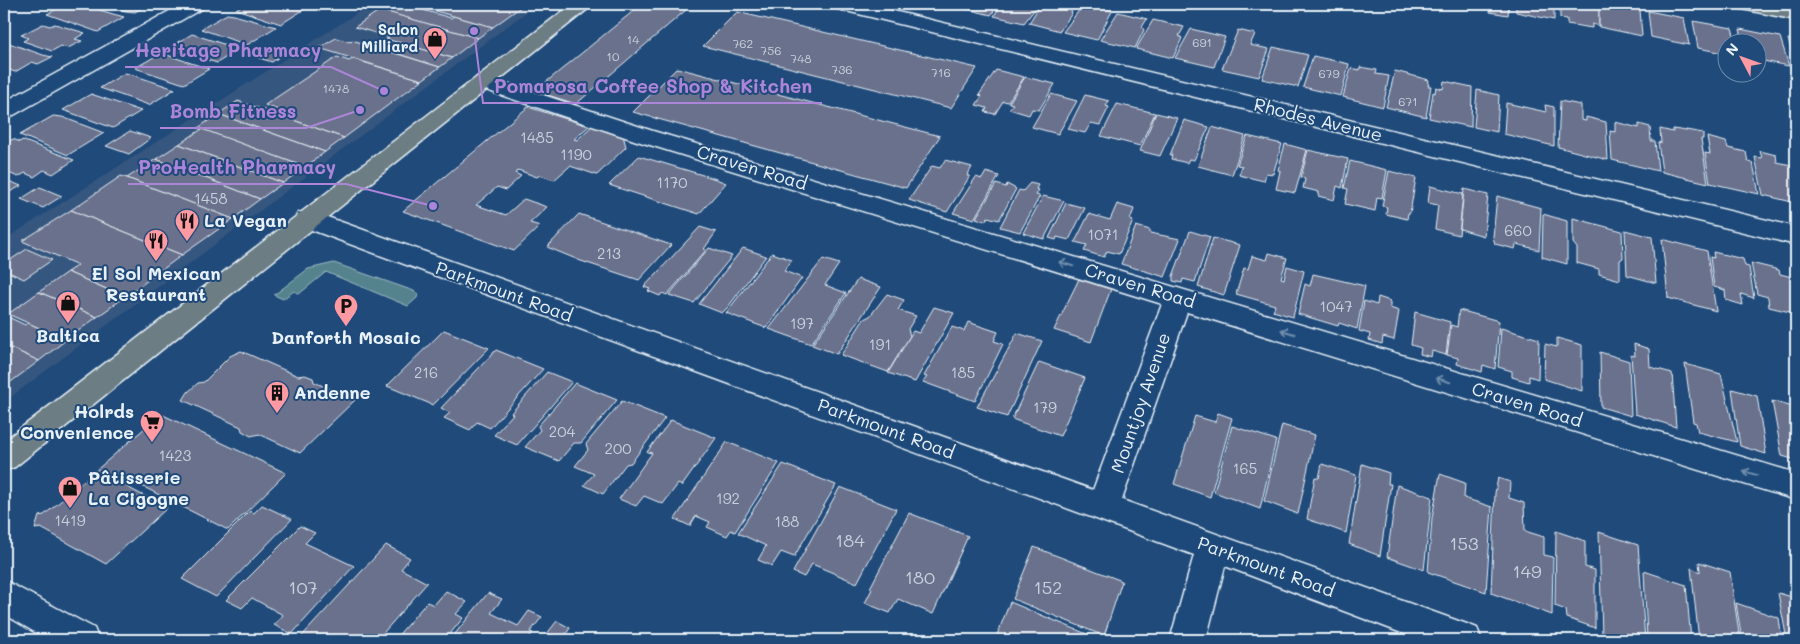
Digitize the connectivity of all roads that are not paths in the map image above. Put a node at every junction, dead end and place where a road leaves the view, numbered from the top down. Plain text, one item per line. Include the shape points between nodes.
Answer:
1 (196, 4) edge
2 (584, 4) edge
3 (841, 4) edge
4 (1744, 4) edge
5 (1796, 14) edge
6 (485, 82) junction
7 (4, 112) edge
8 (307, 220) junction
9 (1796, 236) edge
10 (1178, 298) junction
11 (4, 458) edge
12 (1796, 487) edge
13 (1103, 507) junction
14 (1213, 547) junction
15 (4, 596) edge
16 (80, 640) edge
17 (1188, 640) edge
18 (1464, 640) edge

1 - 7 street
2 - 6 main road
3 - 9 street, Rhodes Avenue
4 - 5 main road
6 - 8 main road
10 -> 6 street, Craven Road via 646,136
8 - 11 main road
8 - 13 street, Parkmount Road
12 -> 10 street, Craven Road
10 - 13 street, Mountjoy Avenue
13 - 14 street, Parkmount Road
14 - 17 street
14 - 18 street, Parkmount Road
15 - 16 street

